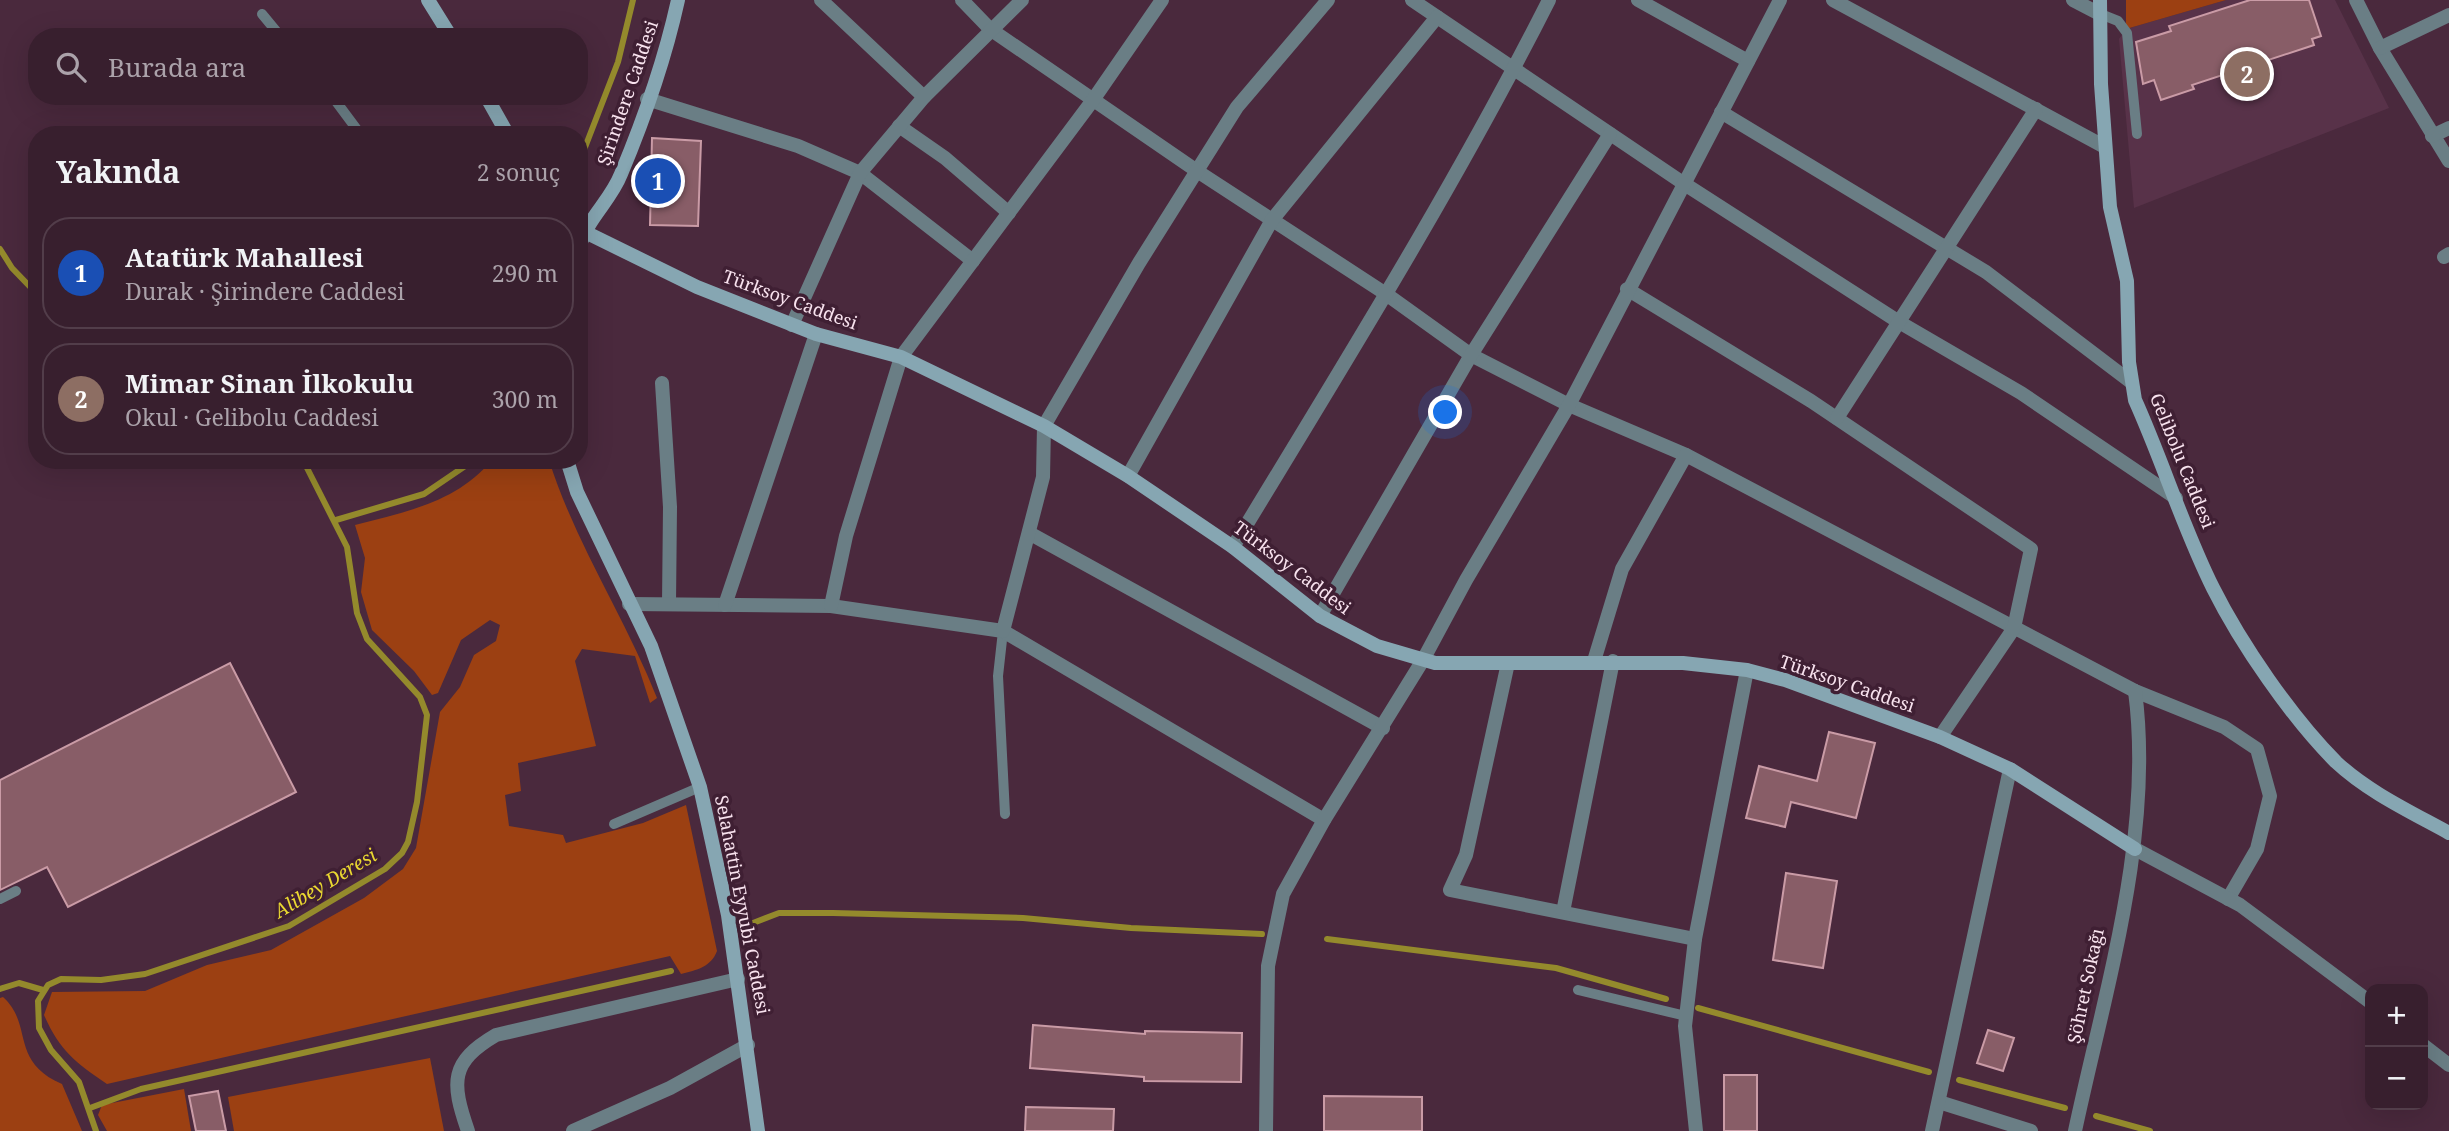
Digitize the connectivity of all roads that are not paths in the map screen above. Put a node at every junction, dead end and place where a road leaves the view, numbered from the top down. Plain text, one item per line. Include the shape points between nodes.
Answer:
1 (428, 0) edge
2 (678, 0) edge
3 (821, 0) edge
4 (962, 0) edge
5 (1021, 0) edge
6 (1163, 0) edge
7 (1328, 0) edge
8 (1412, 0) edge
9 (1549, 0) edge
10 (1637, 0) edge
11 (1780, 0) edge
12 (1833, 0) edge
13 (2073, 0) edge
14 (2356, 0) edge
15 (2099, 6) edge
16 (262, 13) dead end
17 (2449, 15) edge
18 (1437, 17) junction
19 (274, 28) edge
20 (445, 28) edge
21 (990, 29) junction
22 (2380, 48) junction
23 (1748, 61) junction
24 (1514, 69) junction
25 (924, 97) junction
26 (647, 99) junction
27 (1093, 100) junction
28 (339, 105) edge
29 (491, 105) edge
30 (2036, 109) junction
31 (1721, 112) junction
32 (354, 126) edge
33 (503, 126) edge
34 (899, 126) junction
35 (2449, 128) edge
36 (1610, 134) junction
37 (2137, 134) dead end
38 (2432, 136) junction
39 (2105, 147) junction
40 (2449, 161) edge
41 (1197, 171) junction
42 (860, 173) junction
43 (1683, 183) junction
44 (1009, 213) junction
45 (588, 219) edge
46 (1272, 220) junction
47 (588, 232) edge
48 (1946, 249) junction
49 (973, 261) junction
50 (1627, 289) junction
51 (1386, 294) junction
52 (1899, 321) junction
53 (792, 325) junction
54 (816, 334) junction
55 (1471, 355) junction
56 (901, 357) junction
57 (2131, 382) junction
58 (662, 383) dead end
59 (1569, 405) junction
60 (1837, 418) junction
61 (1044, 426) junction
62 (1686, 456) junction
63 (570, 469) edge
64 (1128, 476) junction
65 (2176, 498) junction
66 (1029, 533) junction
67 (1233, 547) junction
68 (629, 604) junction
69 (668, 604) junction
70 (725, 605) junction
71 (831, 606) junction
72 (1320, 616) junction
73 (2014, 628) junction
74 (1003, 631) junction
75 (1423, 660) junction
76 (1594, 661) junction
77 (1613, 661) junction
78 (1508, 663) junction
79 (1746, 670) junction
80 (2135, 691) junction
81 (1383, 728) junction
82 (1940, 737) junction
83 (2010, 769) junction
84 (700, 787) junction
85 (1004, 814) dead end
86 (1324, 820) junction
87 (614, 824) dead end
88 (2449, 834) edge
89 (2135, 849) junction
90 (16, 891) dead end
91 (0, 899) edge
92 (2228, 899) junction
93 (1563, 912) junction
94 (1695, 939) junction
95 (738, 979) junction
96 (1578, 990) dead end
97 (2365, 998) edge
98 (1686, 1016) junction
99 (748, 1045) junction
100 (2426, 1047) edge
101 (2449, 1065) edge
102 (1938, 1102) junction
103 (757, 1130) edge
104 (468, 1131) edge
105 (573, 1131) edge
106 (1266, 1131) edge
107 (1696, 1131) edge
108 (1932, 1131) edge
109 (2031, 1131) edge
110 (2075, 1131) edge

1 - 20 street
2 - 26 street, Şirindere Caddesi
3 - 25 street
4 - 21 street
5 - 21 street
6 - 27 street
7 - 41 street via 1237,107
8 - 18 street
9 - 24 street
10 - 23 street
11 - 23 street
12 - 30 street
13 - 15 street
14 - 22 street
15 - 37 lane via 2127,33
15 - 39 street, Gelibolu Caddesi
16 - 19 lane
17 - 22 street
18 - 24 street
18 - 46 street
21 - 25 street
21 - 27 street
22 - 38 street
23 - 31 street
24 - 36 street
24 - 51 street
25 - 34 street
26 - 42 street via 798,146
26 - 45 street, Şirindere Caddesi via 620,177
27 - 41 street
27 - 44 street
28 - 32 lane
29 - 33 street
30 - 39 street
30 - 48 street
31 - 43 street
31 - 48 street
34 - 42 street
34 - 44 street
35 - 38 street
36 - 43 street
36 - 55 street
38 - 40 street
39 - 57 street, Gelibolu Caddesi via 2110,207 2127,281
41 - 46 street
41 - 61 street
42 - 49 street
42 - 53 street
43 - 50 street
43 - 52 street
44 - 49 street
46 - 51 street
46 - 64 street
47 - 53 street, Türksoy Caddesi via 697,287
48 - 52 street
48 - 57 street via 1986,272
49 - 56 street
50 - 59 street
50 - 60 street
51 - 55 street
51 - 67 street
52 - 60 street
52 - 65 street via 2021,393
53 - 54 street, Türksoy Caddesi
54 - 56 street, Türksoy Caddesi
54 - 70 street
55 - 59 street
55 - 72 street
56 - 61 street, Türksoy Caddesi
56 - 71 street via 846,536
57 - 65 street, Gelibolu Caddesi
58 - 69 street via 670,507
59 - 62 street
59 - 75 street
60 - 73 street via 2031,549
61 - 64 street, Türksoy Caddesi
61 - 66 street via 1043,477
62 - 73 street
62 - 76 street via 1622,569
63 - 68 street, Selahattin Eyyubi Caddesi
64 - 67 street, Türksoy Caddesi
65 - 88 street, Gelibolu Caddesi via 2224,608 2316,740 2353,775
66 - 74 street
66 - 81 street
67 - 72 street, Türksoy Caddesi
68 - 69 street
68 - 84 street, Selahattin Eyyubi Caddesi via 651,646
69 - 70 street
70 - 71 street
71 - 74 street
72 - 75 street, Türksoy Caddesi via 1377,646
73 - 80 street
73 - 82 street
74 - 85 lane via 998,676
74 - 86 street
75 - 78 street, Türksoy Caddesi
75 - 81 street
76 - 77 street, Türksoy Caddesi
76 - 78 street, Türksoy Caddesi
77 - 79 street, Türksoy Caddesi
77 - 93 street
78 - 93 street via 1466,855 1450,890
79 - 82 street, Türksoy Caddesi
79 - 94 street
80 - 89 street, Şöhret Sokağı via 2140,733
80 - 92 street via 2224,727 2257,749 2270,796 2257,849
81 - 86 street
82 - 83 street, Türksoy Caddesi
83 - 89 street, Türksoy Caddesi
83 - 102 street
84 - 87 lane
84 - 95 street, Selahattin Eyyubi Caddesi
86 - 106 street via 1283,894 1268,966
89 - 92 street
89 - 110 street, Şöhret Sokağı
90 - 91 lane
92 - 97 street
93 - 94 street
94 - 98 street
95 - 99 street, Selahattin Eyyubi Caddesi
95 - 104 street via 496,1035 475,1047 462,1061 458,1074
96 - 98 lane
98 - 107 street
99 - 103 street, Selahattin Eyyubi Caddesi
99 - 105 street via 670,1088
100 - 101 street
102 - 108 street
102 - 109 street

